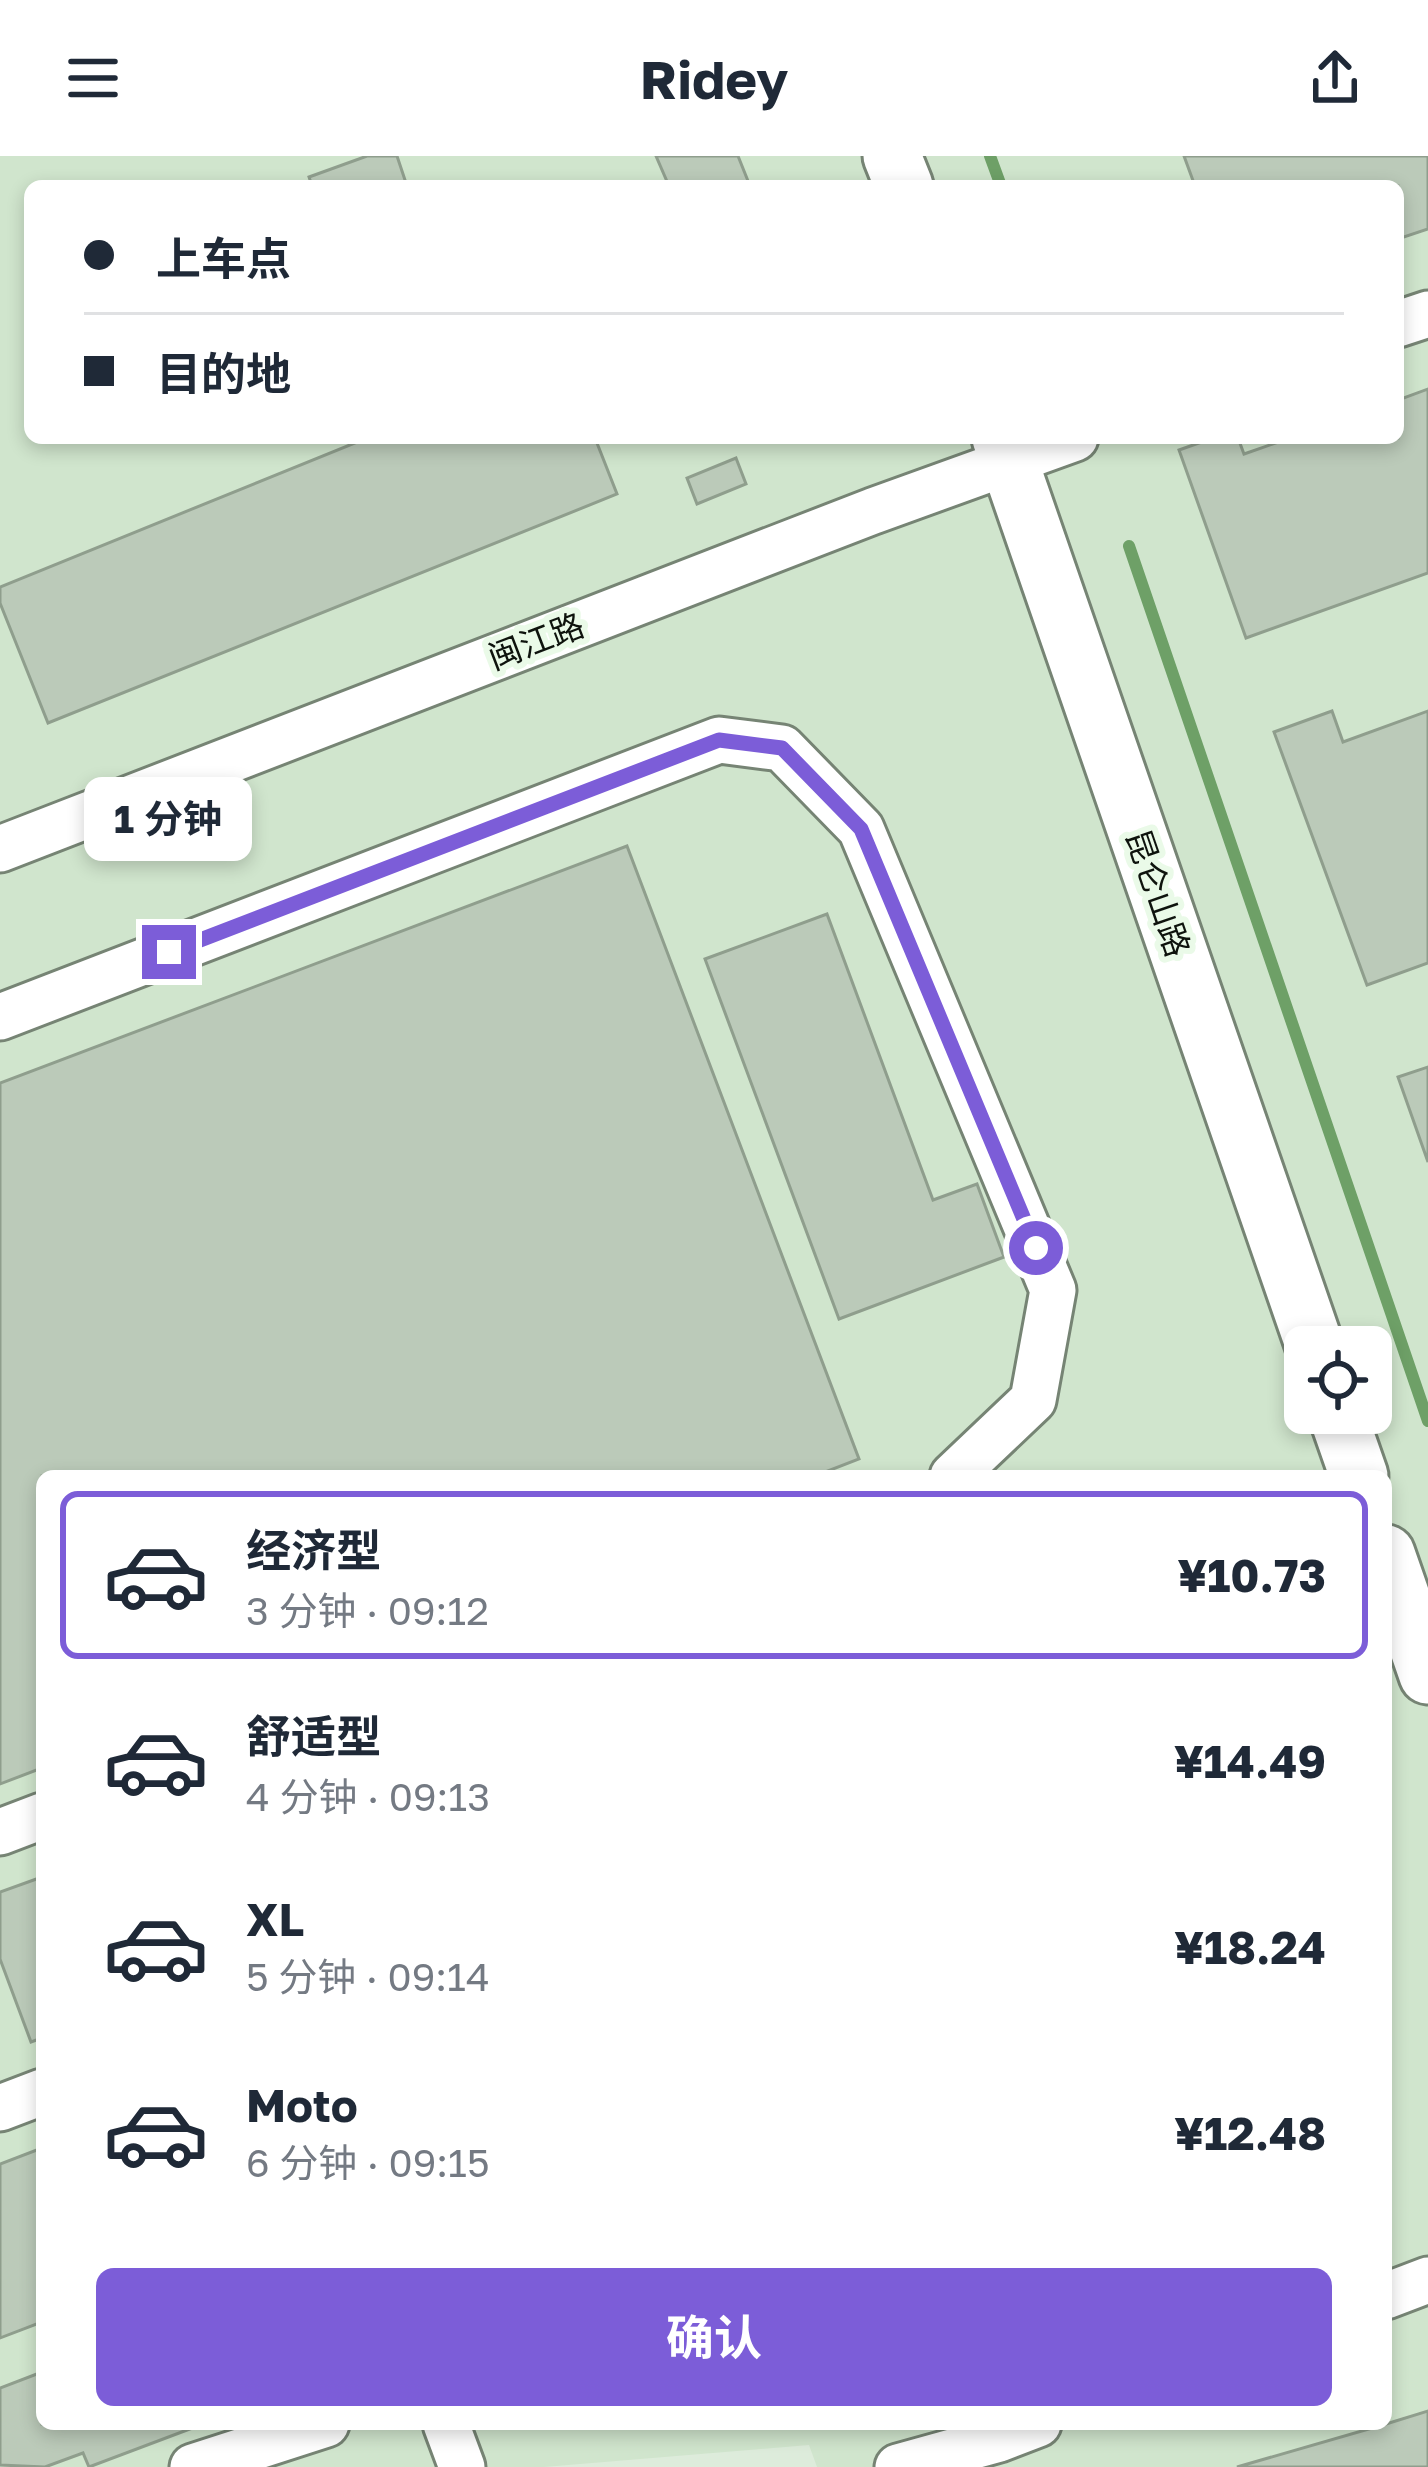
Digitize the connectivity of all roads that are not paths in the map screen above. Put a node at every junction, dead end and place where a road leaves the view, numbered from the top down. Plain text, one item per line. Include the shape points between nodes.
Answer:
1 (1037, 444) edge
2 (1005, 449) edge
3 (0, 850) edge
4 (0, 1017) edge
5 (1308, 1326) edge
6 (1344, 1434) edge
7 (959, 1470) edge
8 (1357, 1470) edge
9 (1392, 1571) edge
10 (1428, 1675) edge
11 (36, 1818) edge
12 (0, 1832) edge
13 (36, 2094) edge
14 (0, 2108) edge
15 (1428, 2280) edge
16 (1392, 2294) edge
17 (307, 2430) edge
18 (448, 2430) edge
19 (1023, 2430) edge
20 (193, 2467) edge
21 (462, 2467) edge
22 (898, 2467) edge

1 - 2 street, 闽江路
2 - 3 street, 闽江路
2 - 5 main road, 昆仑山路
4 - 7 street via 719,740 782,748 861,829 1053,1290 1033,1400
6 - 8 main road
9 - 10 main road
11 - 12 street
13 - 14 street
15 - 16 street
17 - 20 street
18 - 21 street
19 - 22 street

